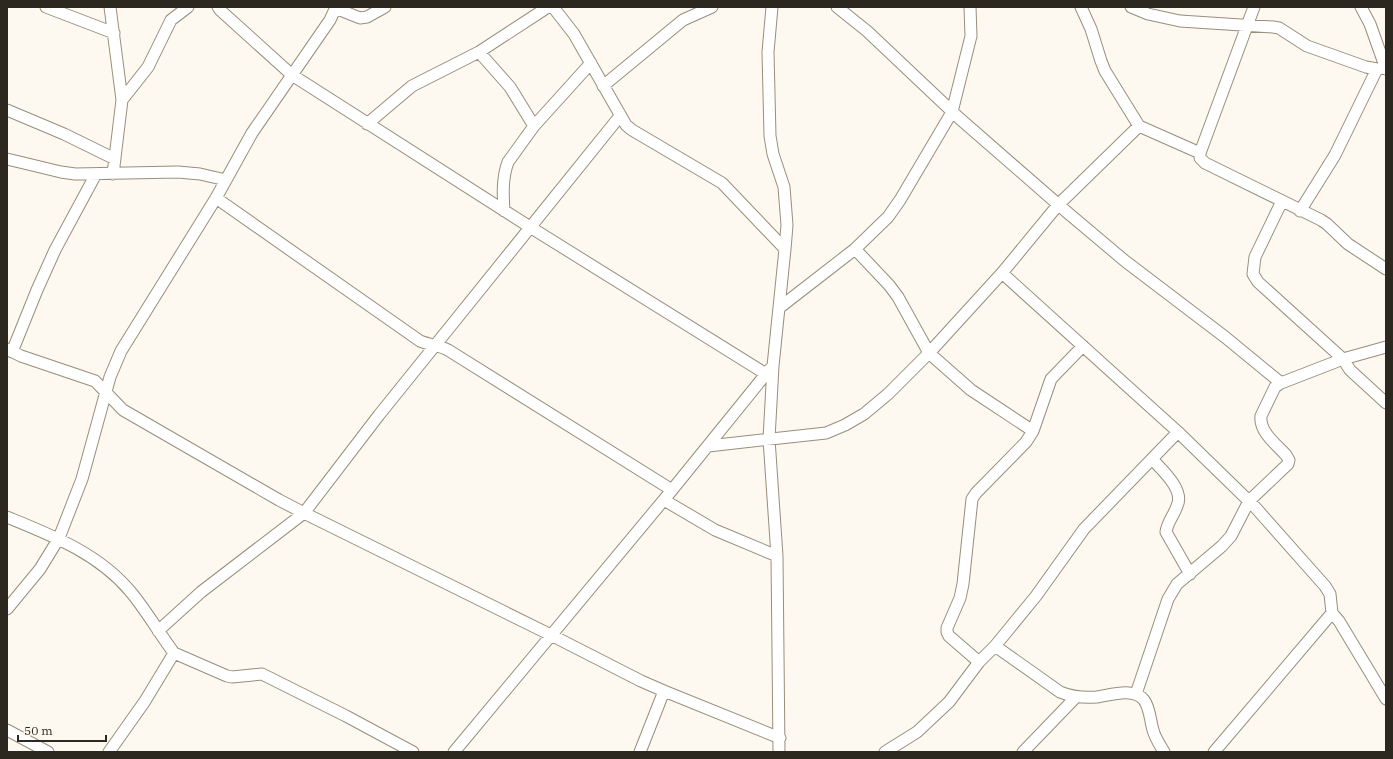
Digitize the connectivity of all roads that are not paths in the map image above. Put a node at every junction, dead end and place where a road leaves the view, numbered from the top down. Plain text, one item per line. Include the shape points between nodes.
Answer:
1 (46, 7) edge
2 (110, 7) edge
3 (188, 7) edge
4 (218, 7) edge
5 (385, 7) edge
6 (548, 7) edge
7 (553, 7) edge
8 (712, 7) edge
9 (772, 7) edge
10 (837, 7) edge
11 (970, 7) edge
12 (1081, 7) edge
13 (1131, 7) edge
14 (1254, 7) edge
15 (1361, 7) edge
16 (335, 8) edge
17 (1249, 24) junction
18 (114, 33) junction
19 (479, 52) junction
20 (591, 63) junction
21 (1384, 69) edge
22 (292, 75) junction
23 (603, 86) junction
24 (122, 100) junction
25 (952, 112) junction
26 (8, 113) edge
27 (620, 116) junction
28 (367, 124) junction
29 (534, 126) junction
30 (1139, 126) junction
31 (1200, 153) junction
32 (7, 159) edge
33 (115, 159) junction
34 (96, 174) junction
35 (113, 174) junction
36 (226, 180) junction
37 (216, 198) junction
38 (1282, 201) junction
39 (1058, 204) junction
40 (1300, 210) junction
41 (504, 211) junction
42 (530, 227) junction
43 (785, 249) junction
44 (855, 249) junction
45 (1386, 269) edge
46 (1002, 273) junction
47 (779, 308) junction
48 (434, 346) junction
49 (1083, 346) junction
50 (1386, 347) edge
51 (10, 351) edge
52 (929, 353) junction
53 (1343, 358) junction
54 (769, 370) junction
55 (1281, 383) junction
56 (105, 392) junction
57 (1386, 403) edge
58 (1033, 431) junction
59 (1178, 432) junction
60 (769, 439) junction
61 (708, 446) junction
62 (1152, 459) junction
63 (672, 490) junction
64 (664, 500) junction
65 (1249, 501) junction
66 (304, 513) junction
67 (7, 517) edge
68 (59, 538) junction
69 (778, 556) junction
70 (1190, 574) junction
71 (7, 609) edge
72 (1332, 614) junction
73 (158, 631) junction
74 (551, 635) junction
75 (995, 646) junction
76 (174, 653) junction
77 (980, 662) junction
78 (664, 692) junction
79 (1136, 694) junction
80 (1076, 697) junction
81 (1386, 699) edge
82 (7, 730) edge
83 (780, 738) junction
84 (48, 752) edge
85 (110, 752) edge
86 (413, 752) edge
87 (454, 752) edge
88 (640, 752) edge
89 (779, 752) edge
90 (885, 752) edge
91 (1023, 752) edge
92 (1164, 752) edge
93 (1214, 752) edge

1 - 18 street
2 - 18 street
3 - 24 street via 171,20 148,67
4 - 22 street
5 - 16 street via 368,17 360,18
6 - 19 street
7 - 20 street via 574,34
8 - 23 street via 684,20
9 - 43 street via 768,52 770,136 772,154 784,187
10 - 25 street
11 - 25 street via 971,36
12 - 30 street via 1105,71
13 - 17 street via 1148,14 1180,21
14 - 17 street
15 - 21 street via 1372,30
16 - 22 street via 330,20
17 - 21 street via 1279,28 1307,46 1366,67
17 - 31 street
18 - 24 street
19 - 28 street via 412,86
19 - 29 street via 510,87
20 - 23 street
20 - 29 street
21 - 40 street
22 - 28 street
22 - 36 street via 252,134
23 - 27 street
24 - 33 street
25 - 39 street
25 - 44 street via 888,217
26 - 33 street via 64,134
27 - 42 street
27 - 43 street via 632,130 722,183
28 - 41 street
29 - 41 street via 508,162 503,191
30 - 31 street
30 - 39 street
31 - 38 street via 1200,158 1206,163
32 - 34 street via 61,172
33 - 35 street
34 - 35 street
34 - 51 street via 56,250
35 - 36 street via 178,172
36 - 37 street
37 - 48 street via 420,341
37 - 56 street via 121,351
38 - 40 street
38 - 53 street via 1255,257 1253,274 1258,282
39 - 46 street
39 - 55 street via 1124,261
40 - 45 street via 1327,224 1348,244
41 - 42 street
42 - 48 street
42 - 54 street
43 - 47 street
44 - 47 street
44 - 52 street via 893,291
46 - 49 street
46 - 52 street
47 - 54 street
48 - 63 street via 448,350
48 - 66 street
49 - 58 street via 1051,379
49 - 59 street
50 - 53 street
51 - 56 street via 95,381
52 - 58 street via 971,390
52 - 60 street via 888,394 864,414 845,425 826,433
53 - 55 street
53 - 57 street via 1350,370
54 - 60 street
54 - 61 street
55 - 65 street via 1275,387 1260,422 1286,455 1288,464
56 - 66 street via 123,410
56 - 68 street via 82,479
58 - 77 street via 1026,442 972,498 960,598 947,632
59 - 62 street
59 - 65 street
60 - 61 street
60 - 69 street
61 - 63 street
62 - 70 street via 1176,488 1179,496 1178,505 1166,527 1166,532
62 - 75 street via 1084,530 1036,596
63 - 64 street
64 - 69 street via 715,530
64 - 74 street
65 - 70 street via 1231,536
65 - 72 street via 1325,586 1330,594
66 - 73 street via 201,592
66 - 74 street
67 - 68 street
68 - 71 street via 40,569
68 - 73 street via 107,569 143,607
69 - 83 street
70 - 79 street via 1177,584 1168,599
72 - 81 street via 1339,621
72 - 93 street
73 - 76 street
74 - 78 street
74 - 87 street
75 - 77 street
75 - 80 street via 1060,692
76 - 85 street
76 - 86 street via 227,676 262,674
77 - 90 street via 949,702 930,721
78 - 83 street
78 - 88 street
79 - 80 street via 1129,692
79 - 92 street via 1144,700 1148,708 1153,730
80 - 91 street
82 - 84 street
83 - 89 street

